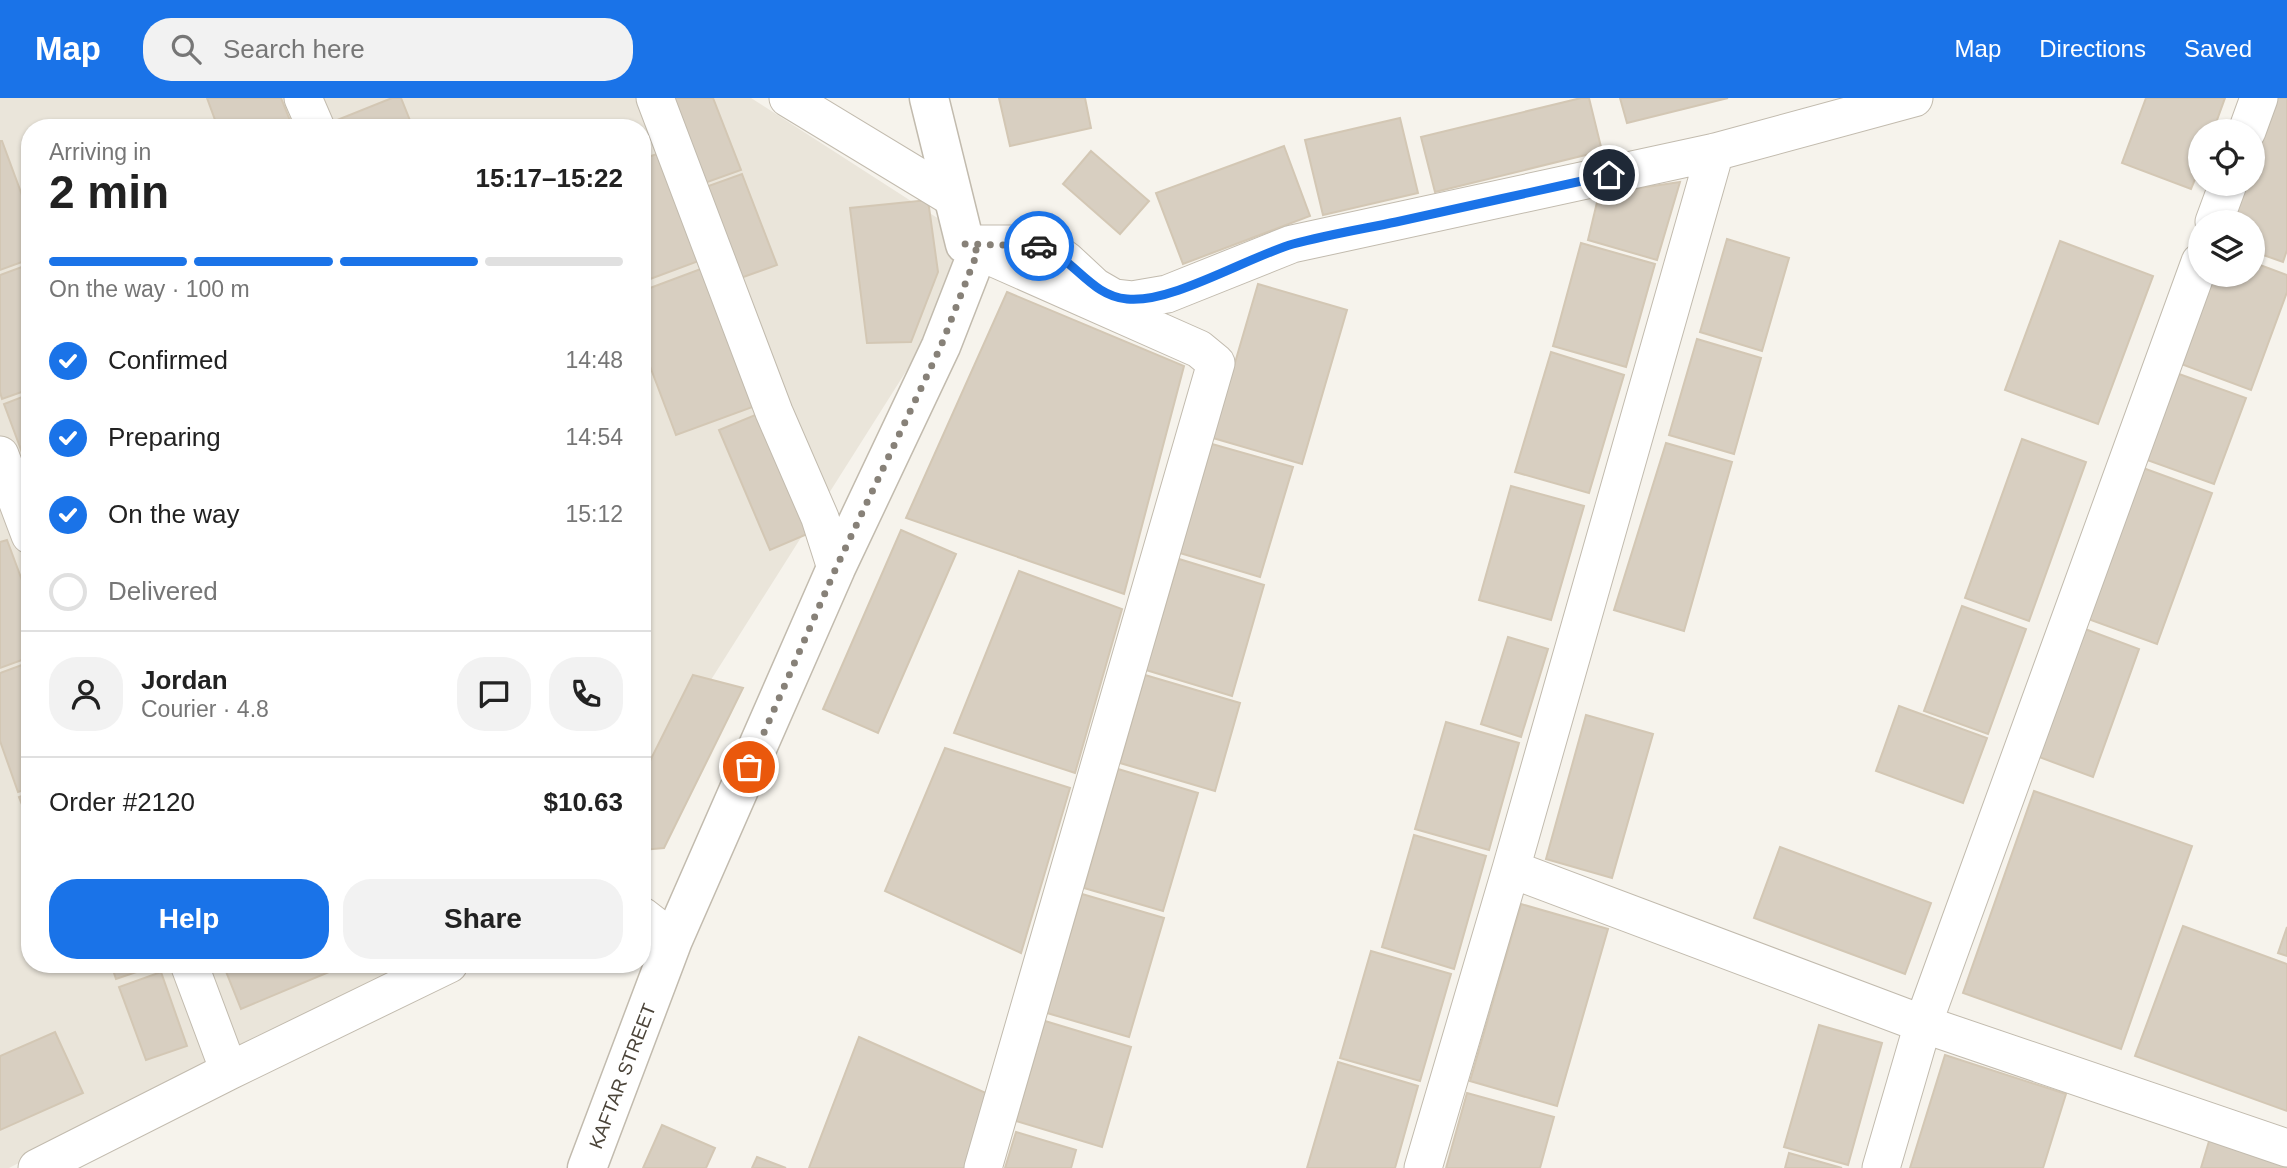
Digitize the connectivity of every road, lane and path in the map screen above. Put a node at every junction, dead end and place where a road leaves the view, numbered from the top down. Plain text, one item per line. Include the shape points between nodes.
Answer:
1 (303, 98) edge
2 (655, 98) edge
3 (788, 98) edge
4 (929, 98) edge
5 (1914, 98) edge
6 (2259, 98) edge
7 (312, 119) edge
8 (2251, 119) edge
9 (1715, 152) junction
10 (953, 198) junction
11 (972, 248) junction
12 (2191, 287) edge
13 (0, 455) edge
14 (21, 511) edge
15 (836, 568) junction
16 (1511, 869) junction
17 (651, 923) edge
18 (673, 940) junction
19 (192, 973) edge
20 (430, 973) edge
21 (1923, 1024) junction
22 (229, 1071) junction
23 (2287, 1148) edge
24 (37, 1168) edge
25 (587, 1168) edge
26 (982, 1168) edge
27 (1423, 1168) edge
28 (1881, 1168) edge

1 - 7 street
2 - 15 street
3 - 10 street
4 - 10 street
5 - 9 street
6 - 8 street
9 - 11 street via 1292,244 1167,294 1132,300 1114,298 1095,287 1052,250 1033,244
9 - 16 street
10 - 11 street
11 - 15 street, KAFTAR STREET via 941,346
11 - 26 street via 1199,349 1216,363
12 - 21 street
13 - 14 street
15 - 18 street, KAFTAR STREET
16 - 21 street
16 - 27 street
17 - 18 street
18 - 25 street, KAFTAR STREET
19 - 22 street
20 - 22 street
21 - 23 street
21 - 28 street
22 - 24 street

